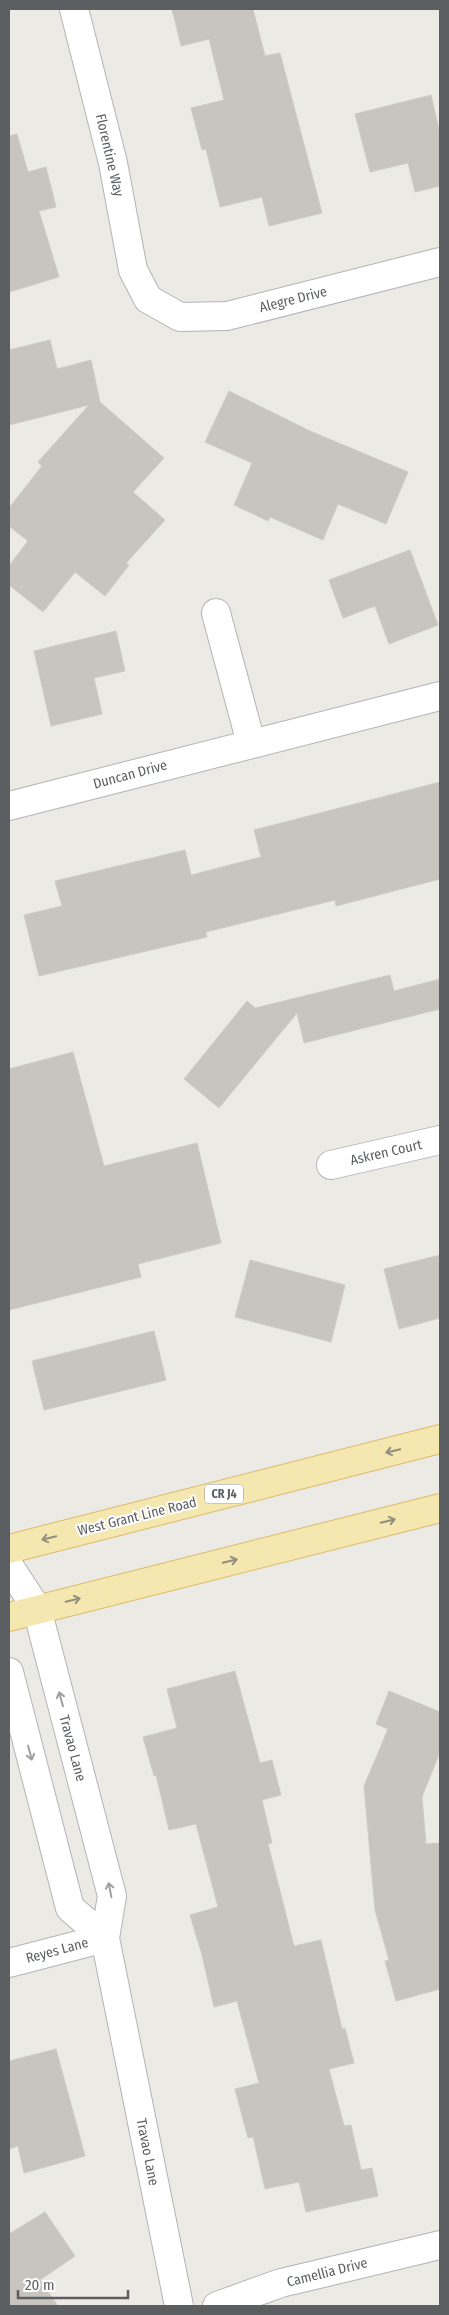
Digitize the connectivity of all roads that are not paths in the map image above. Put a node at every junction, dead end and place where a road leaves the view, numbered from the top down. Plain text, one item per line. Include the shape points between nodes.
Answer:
1 (74, 9) edge
2 (440, 262) edge
3 (148, 299) joint
4 (216, 613) dead end
5 (440, 696) edge
6 (251, 742) junction
7 (9, 806) edge
8 (440, 1140) edge
9 (331, 1165) dead end
10 (440, 1439) edge
11 (440, 1508) edge
12 (9, 1548) edge
13 (9, 1566) edge
14 (37, 1609) junction
15 (9, 1617) edge
16 (9, 1672) edge
17 (105, 1938) junction
18 (9, 1963) edge
19 (440, 2245) edge
20 (180, 2306) edge
21 (217, 2306) edge

1 - 3 street, Florentine Way via 113,163 133,270
2 - 3 street, Alegre Drive via 227,316 180,316
4 - 6 street
5 - 6 street, Duncan Drive
6 - 7 street, Duncan Drive
8 - 9 street, Askren Court
10 -> 12 main road, West Grant Line Road / CR J4
14 -> 11 main road
13 - 14 street, Travao Lane
14 - 15 main road
17 -> 14 street, Travao Lane via 112,1896
16 -> 17 street via 70,1908
17 - 18 street, Reyes Lane
17 - 20 street, Travao Lane
19 - 21 street, Camellia Drive via 281,2283

